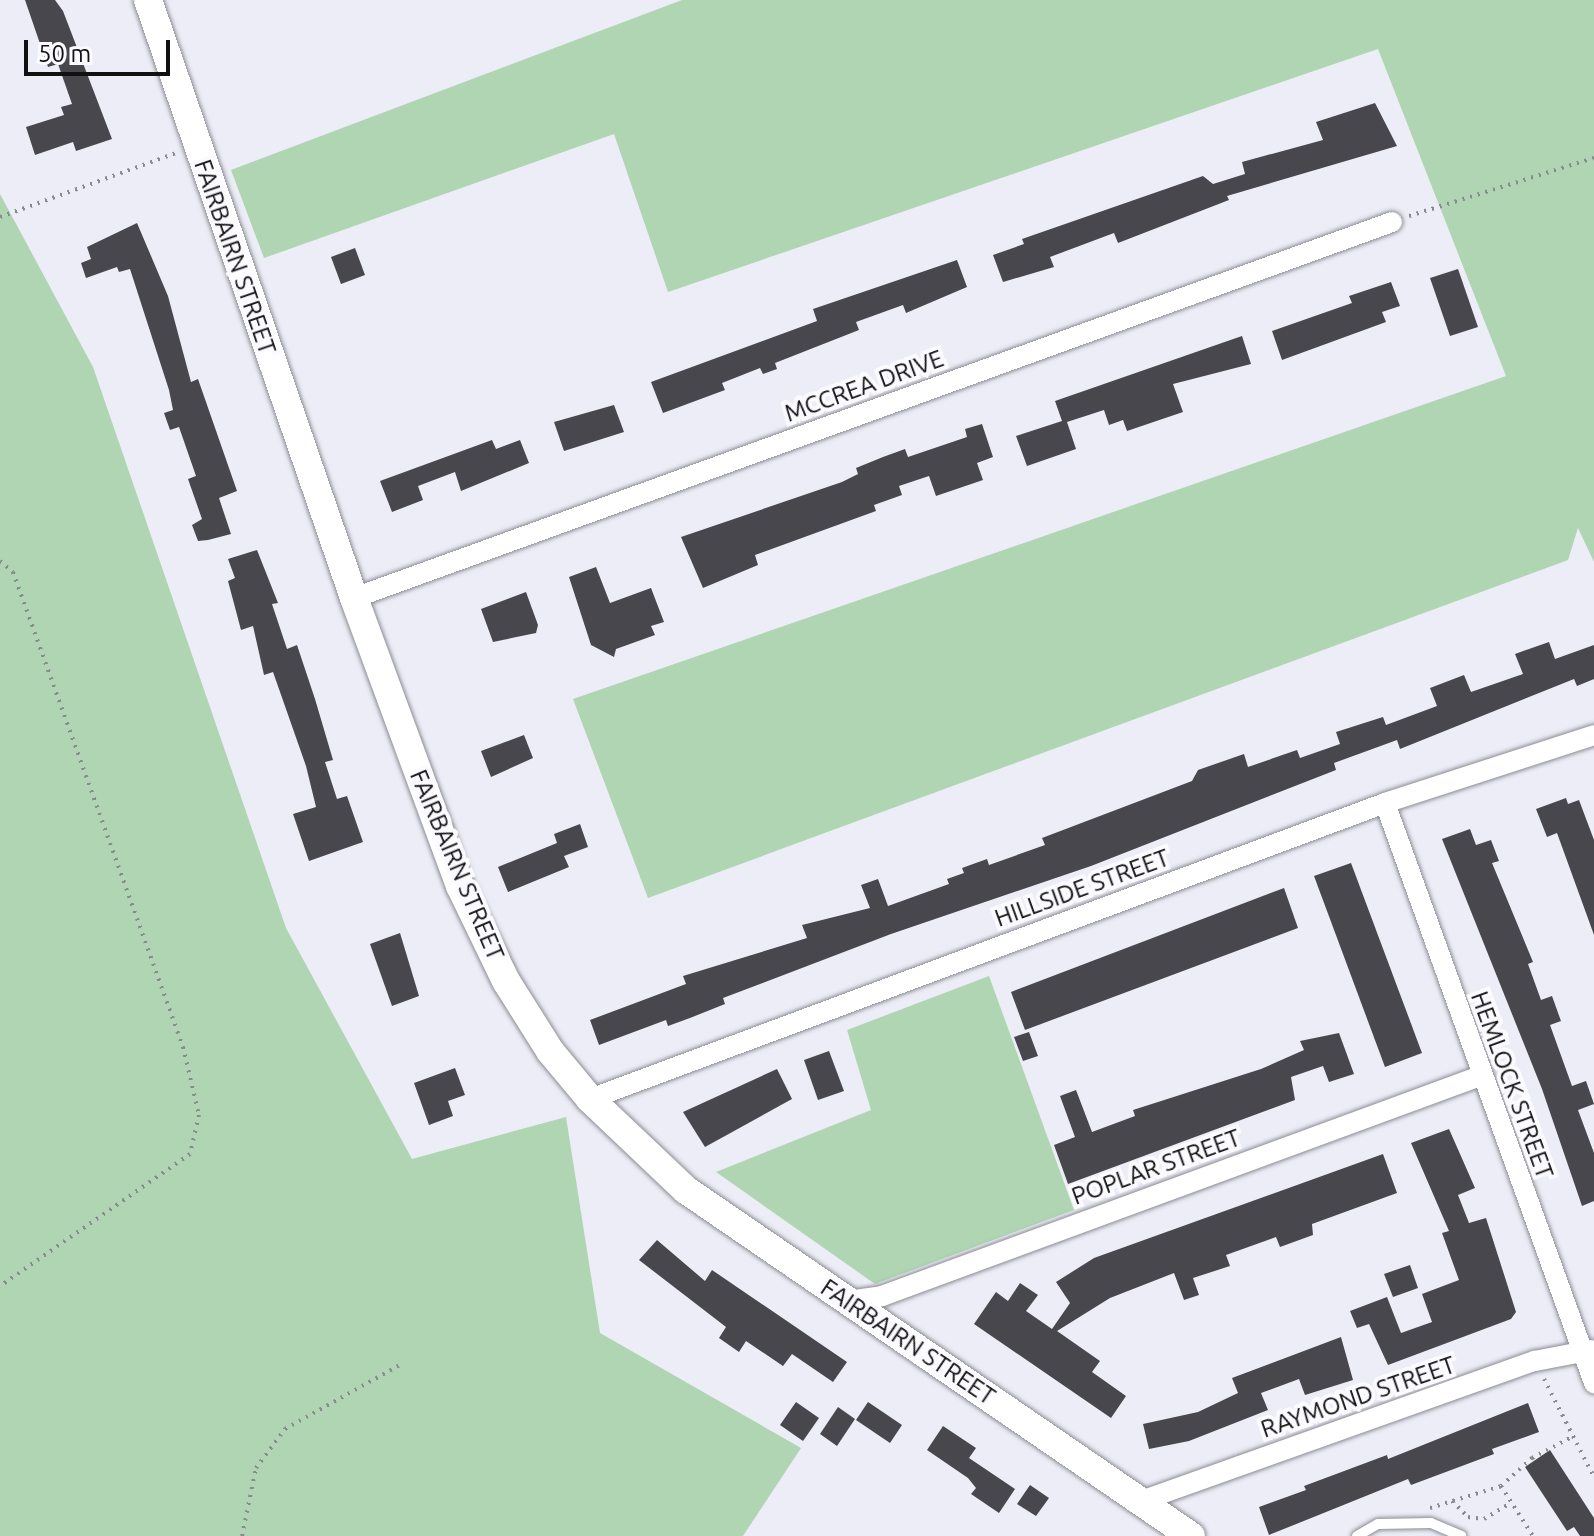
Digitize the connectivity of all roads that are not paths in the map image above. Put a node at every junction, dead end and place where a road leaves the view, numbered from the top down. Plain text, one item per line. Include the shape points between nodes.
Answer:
1 (148, 0) edge
2 (1392, 222) road end
3 (354, 598) junction
4 (1594, 735) edge
5 (1385, 803) junction
6 (1480, 1076) junction
7 (590, 1099) junction
8 (848, 1301) junction
9 (1588, 1351) edge
10 (1594, 1383) edge
11 (1141, 1501) junction
12 (1191, 1536) edge
13 (1357, 1536) edge
14 (1461, 1536) edge

1 - 3 main road, FAIRBAIRN STREET
2 - 3 street, MCCREA DRIVE
3 - 7 main road, FAIRBAIRN STREET via 460,886 506,981 550,1051
4 - 5 street, HILLSIDE STREET
5 - 6 street, HEMLOCK STREET
5 - 7 street, HILLSIDE STREET
6 - 8 street, POPLAR STREET via 882,1296
6 - 9 street, HEMLOCK STREET
7 - 8 main road, FAIRBAIRN STREET via 686,1190
8 - 11 main road, FAIRBAIRN STREET
9 - 10 street, HEMLOCK STREET
9 - 11 street, RAYMOND STREET via 1535,1361
11 - 12 main road, FAIRBAIRN STREET
13 - 14 lane via 1378,1524 1431,1523

